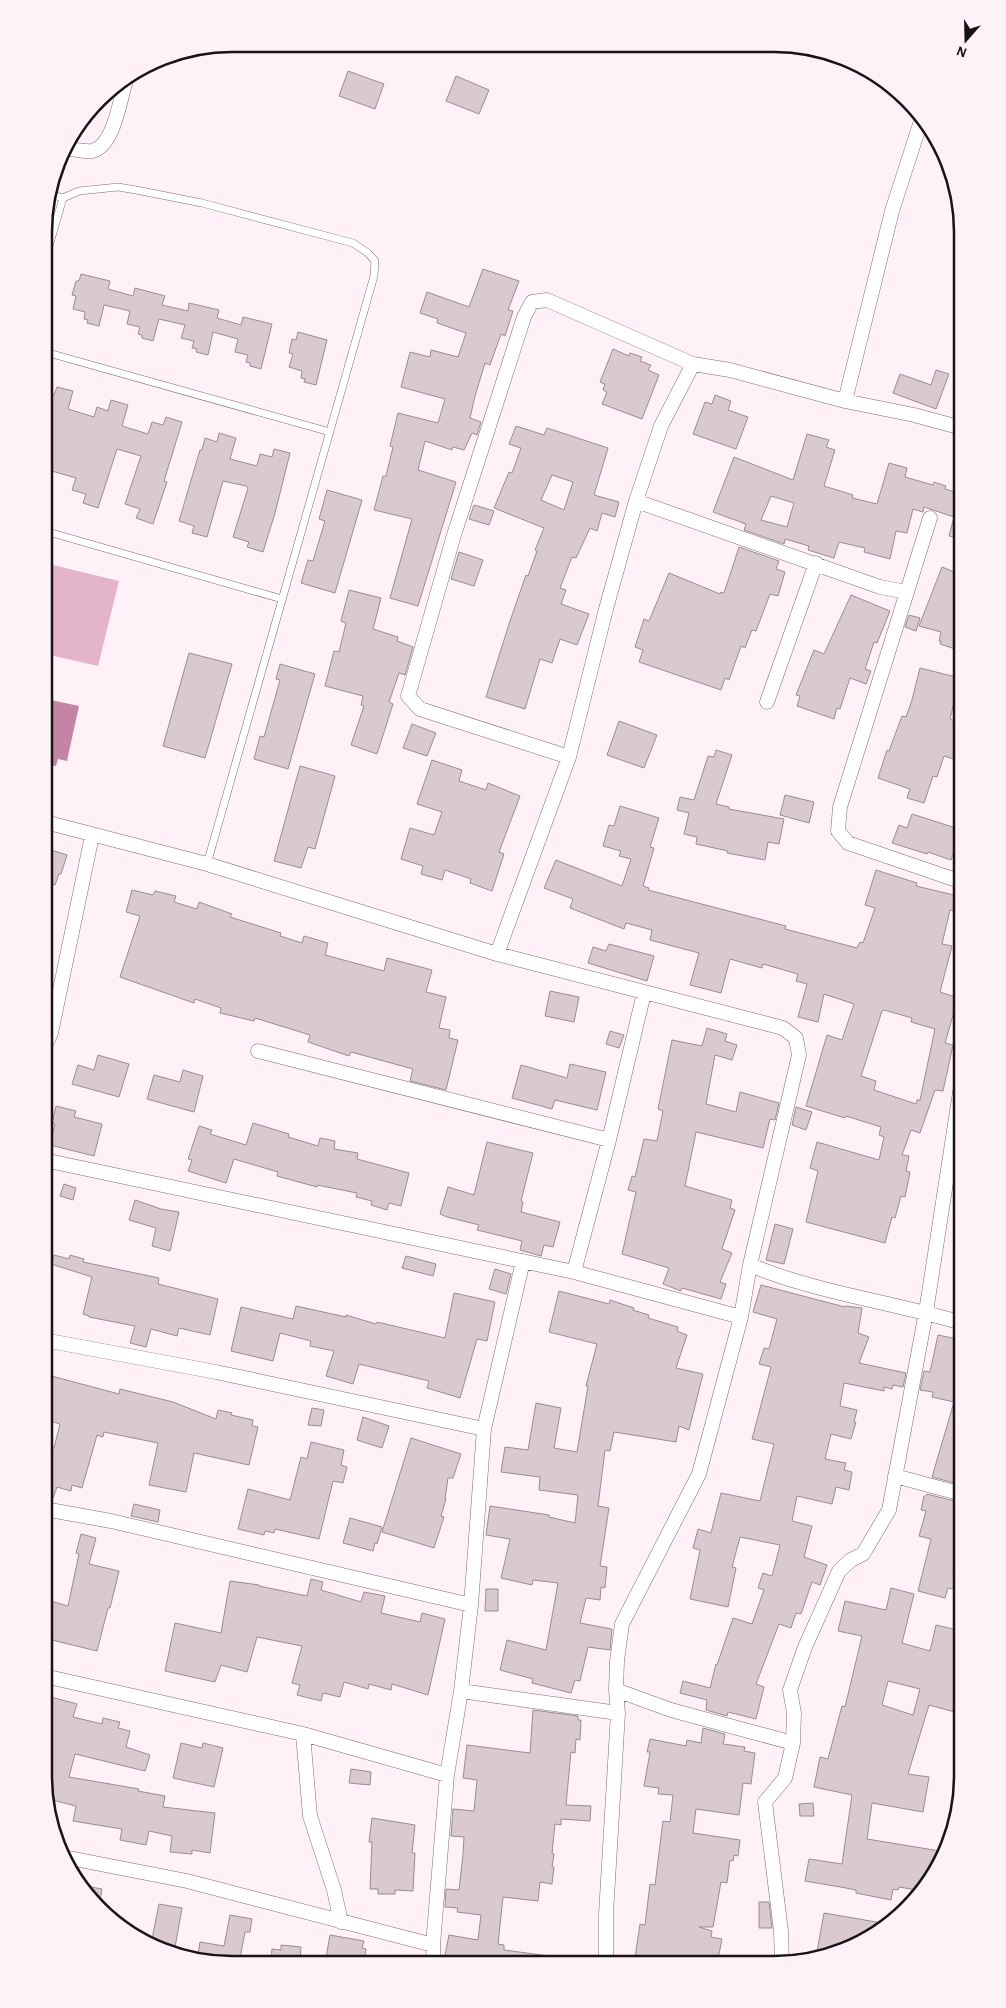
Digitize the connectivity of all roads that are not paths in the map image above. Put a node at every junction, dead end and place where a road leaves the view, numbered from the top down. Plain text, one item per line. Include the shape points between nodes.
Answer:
1 (123, 90) edge
2 (919, 127) edge
3 (73, 149) edge
4 (56, 196) edge
5 (63, 198) junction
6 (52, 236) edge
7 (52, 354) edge
8 (693, 364) junction
9 (845, 401) junction
10 (954, 426) edge
11 (330, 432) junction
12 (636, 501) junction
13 (930, 518) dead end
14 (52, 533) edge
15 (816, 563) junction
16 (907, 592) junction
17 (282, 599) junction
18 (767, 702) dead end
19 (568, 757) junction
20 (52, 824) edge
21 (92, 836) junction
22 (207, 864) junction
23 (954, 879) edge
24 (497, 954) junction
25 (644, 993) junction
26 (52, 1028) edge
27 (258, 1051) dead end
28 (609, 1140) junction
29 (52, 1162) edge
30 (954, 1166) edge
31 (523, 1261) junction
32 (750, 1265) junction
33 (574, 1272) junction
34 (926, 1312) junction
35 (741, 1317) junction
36 (954, 1321) edge
37 (52, 1341) edge
38 (484, 1429) junction
39 (895, 1476) junction
40 (954, 1492) edge
41 (52, 1510) edge
42 (471, 1605) junction
43 (52, 1678) edge
44 (616, 1690) junction
45 (461, 1691) junction
46 (618, 1713) junction
47 (302, 1734) junction
48 (793, 1743) junction
49 (447, 1775) junction
50 (73, 1859) edge
51 (341, 1922) junction
52 (433, 1945) junction
53 (782, 1955) edge
54 (434, 1956) edge
55 (606, 1956) edge

1 - 3 street via 110,138 101,148 90,151
2 - 9 street via 892,211
4 - 5 lane
5 - 6 lane
5 - 11 lane via 79,191 118,187 136,190 202,203 353,243 368,253 375,261 374,276
7 - 11 lane
8 - 9 street via 730,370
8 - 12 street via 661,426
8 - 19 street via 546,300 532,302 524,317 454,534 408,696 420,709
9 - 10 street
11 - 17 lane
12 - 15 street
12 - 19 street
13 - 16 street
14 - 17 lane
15 - 16 street via 880,587
15 - 18 street
16 - 23 street via 840,807 838,831 848,843
17 - 22 lane
19 - 24 street
20 - 21 street
21 - 22 street
21 - 26 street
22 - 24 street
24 - 25 street
25 - 28 street
25 - 32 street via 783,1028 796,1038 799,1055
27 - 28 street
28 - 33 street
29 - 31 street
30 - 34 street
31 - 33 street
31 - 38 street
32 - 34 street via 779,1277
32 - 35 street
33 - 35 street
34 - 36 street
34 - 39 street
35 - 44 street via 699,1474 622,1624
37 - 38 street via 216,1372
38 - 42 street
39 - 40 street
39 - 48 street via 889,1510 864,1554 851,1560 840,1571 805,1647 790,1690 794,1713
41 - 42 street via 111,1521
42 - 45 street
43 - 47 street
44 - 46 street
44 - 48 street via 671,1710
45 - 46 street
45 - 49 street
46 - 55 street
47 - 49 street
47 - 51 street via 310,1816
48 - 53 street via 785,1778 766,1802
49 - 52 street
50 - 51 street via 187,1881
51 - 52 street
52 - 54 street

